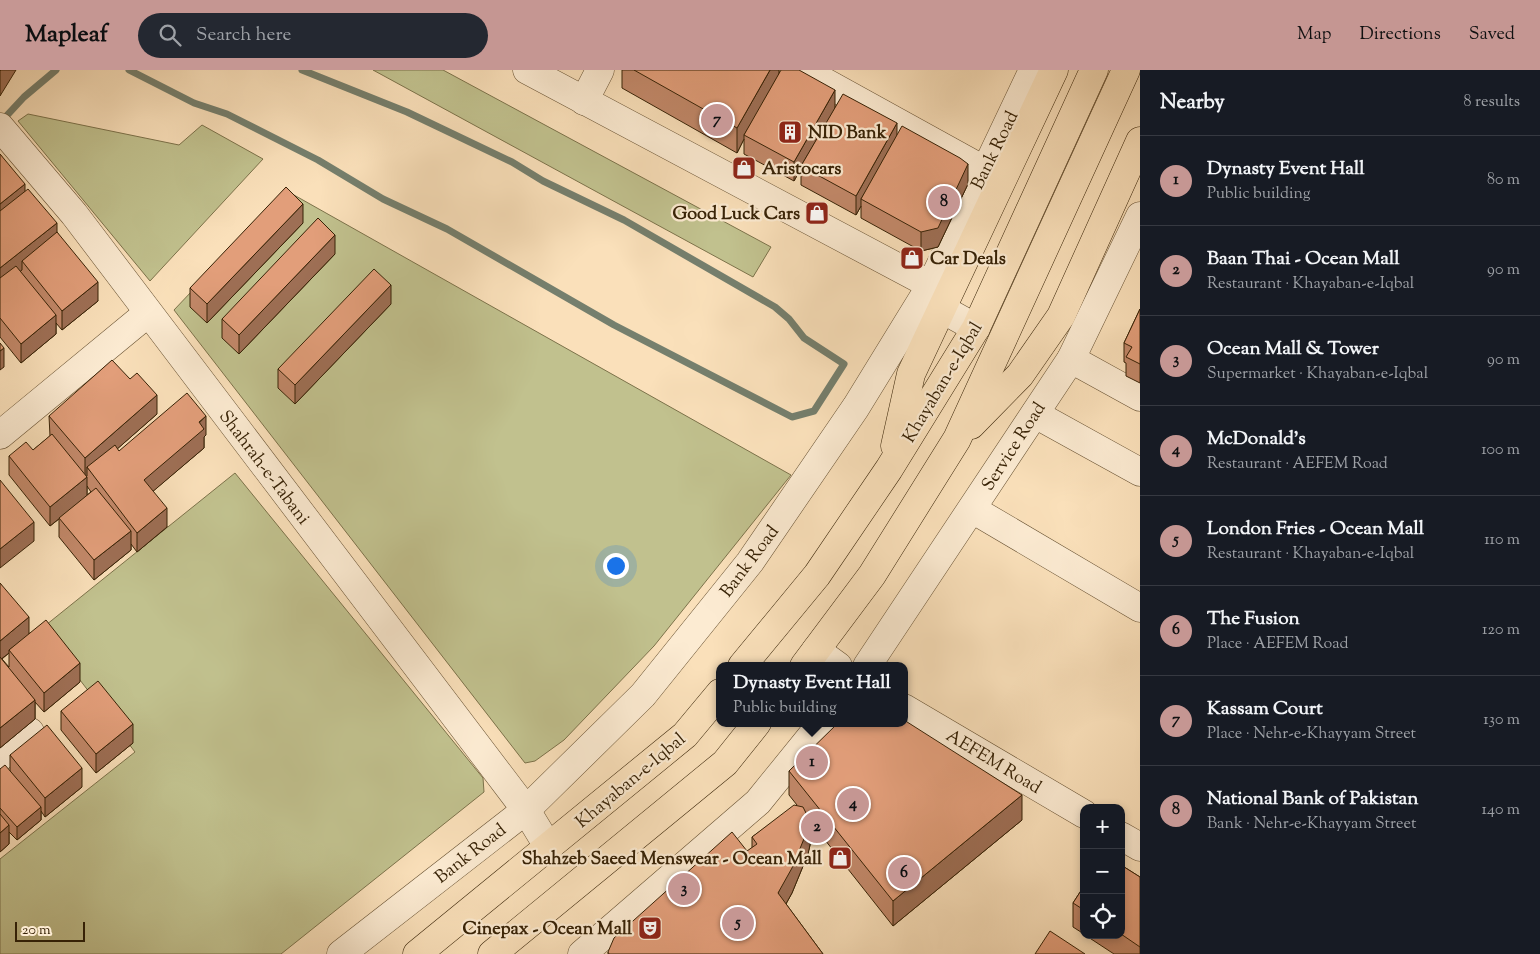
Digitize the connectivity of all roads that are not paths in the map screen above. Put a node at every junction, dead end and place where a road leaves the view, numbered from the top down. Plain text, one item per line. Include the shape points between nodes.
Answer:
1 (527, 70) edge
2 (600, 70) edge
3 (803, 70) edge
4 (1033, 70) edge
5 (1054, 70) edge
6 (1094, 70) edge
7 (1126, 70) edge
8 (584, 101) junction
9 (0, 127) edge
10 (1140, 141) edge
11 (984, 170) junction
12 (1140, 216) edge
13 (936, 297) junction
14 (148, 313) junction
15 (976, 328) junction
16 (1071, 359) junction
17 (1140, 397) edge
18 (1035, 414) junction
19 (0, 435) edge
20 (957, 439) junction
21 (889, 469) junction
22 (1140, 472) edge
23 (972, 509) junction
24 (1140, 608) edge
25 (810, 658) edge
26 (745, 662) edge
27 (824, 662) edge
28 (870, 662) edge
29 (716, 698) edge
30 (908, 710) edge
31 (754, 727) edge
32 (819, 727) edge
33 (30, 732) dead end
34 (0, 757) edge
35 (526, 810) junction
36 (1080, 812) edge
37 (1125, 839) edge
38 (549, 848) junction
39 (1140, 848) edge
40 (341, 954) edge
41 (417, 954) edge
42 (492, 954) edge
43 (582, 954) edge

1 - 8 street
2 - 8 street
3 - 11 street
4 - 11 street, Bank Road
5 - 13 main road
6 - 15 main road, Khayaban-e-Iqbal
7 - 20 main road, Khayaban-e-Iqbal
8 - 13 street
9 - 14 street, Shahrah-e-Tabani via 74,214
10 - 20 main road via 1060,316 1020,375
11 - 13 street, Bank Road
12 - 16 street, Service Road
13 - 15 street
13 - 21 main road via 911,374
13 - 35 street, Bank Road via 750,562 643,695
14 - 19 street
14 - 35 street, Shahrah-e-Tabani
15 - 21 main road, Khayaban-e-Iqbal
16 - 17 street
16 - 18 street, Service Road
18 - 22 street
18 - 23 street, Service Road
20 - 25 main road, Khayaban-e-Iqbal via 872,575
21 - 26 main road, Khayaban-e-Iqbal via 816,575
23 - 24 street
23 - 28 street, Service Road
25 - 27 street
29 - 38 main road, Khayaban-e-Iqbal via 685,735
30 - 36 street, AEFEM Road
31 - 42 main road via 725,763
32 - 43 street via 758,802
33 - 34 street
35 - 38 street, Shahrah-e-Tabani
35 - 40 street, Bank Road
37 - 39 street
38 - 41 main road, Khayaban-e-Iqbal

